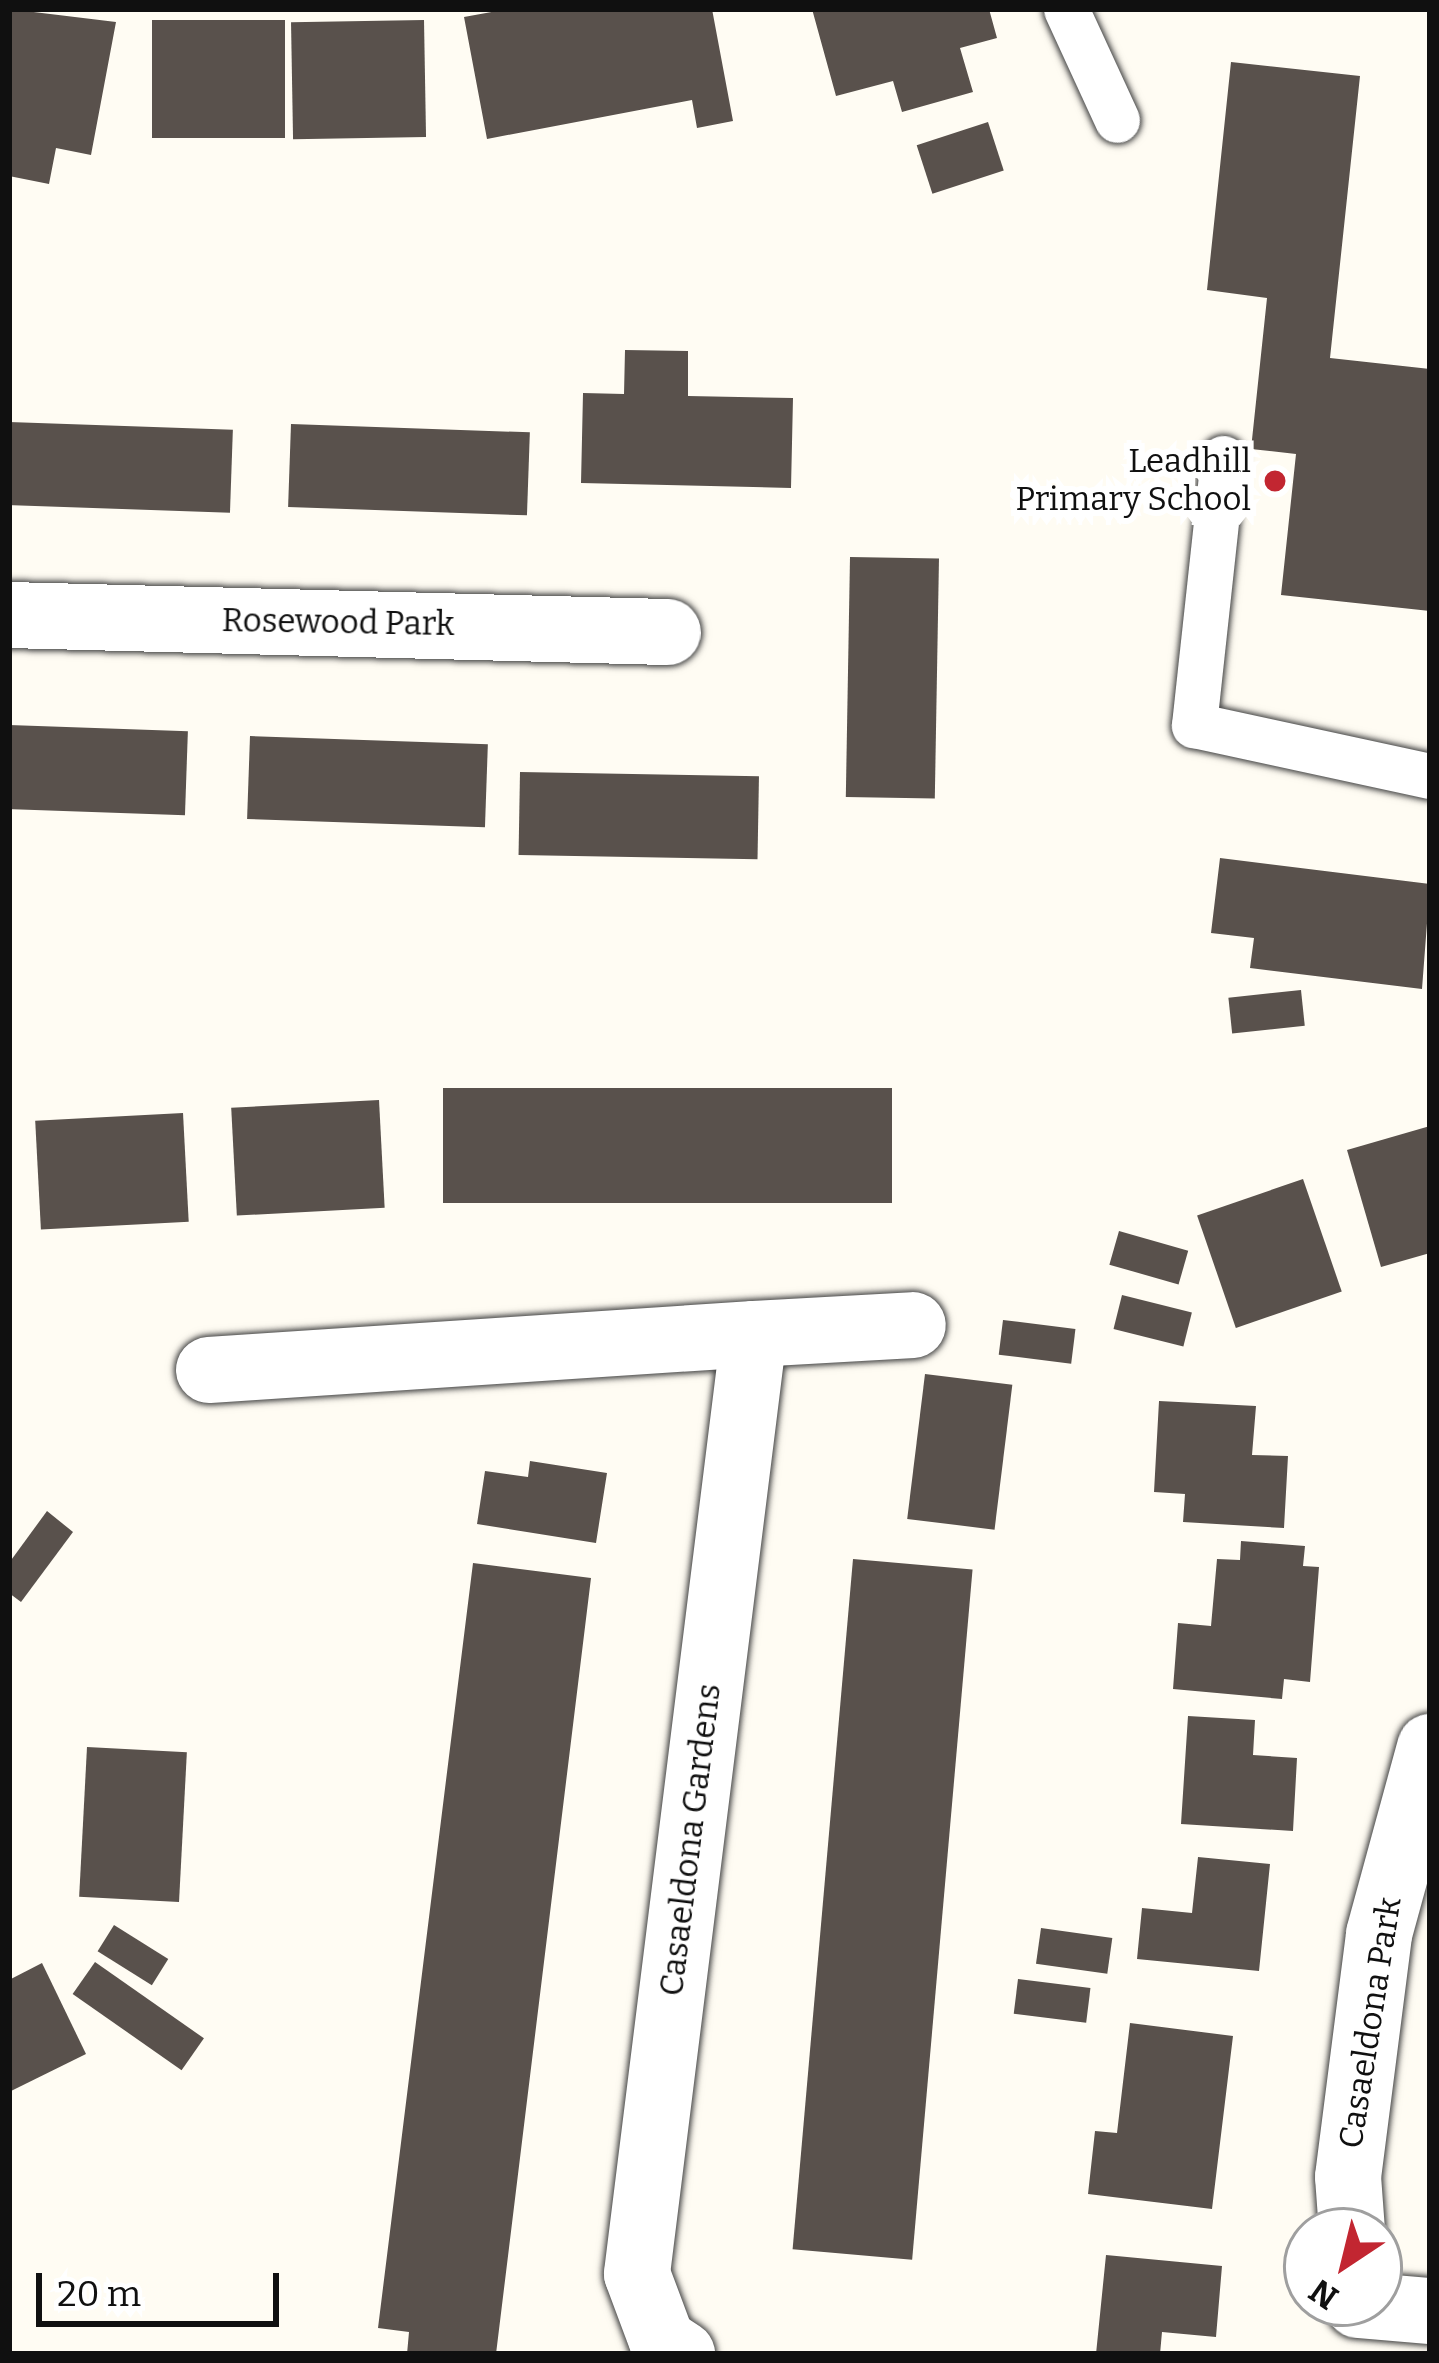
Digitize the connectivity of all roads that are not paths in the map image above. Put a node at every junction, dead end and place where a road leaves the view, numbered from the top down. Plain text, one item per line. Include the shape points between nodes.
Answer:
1 (1066, 9) edge
2 (1117, 120) dead end
3 (1223, 458) dead end
4 (9, 615) edge
5 (668, 632) dead end
6 (1430, 776) edge
7 (913, 1325) dead end
8 (754, 1334) junction
9 (208, 1370) dead end
10 (1430, 1748) edge
11 (1350, 2207) edge
12 (672, 2348) edge

1 - 2 lane
3 - 6 lane via 1194,725
4 - 5 street, Rosewood Park
7 - 8 street
8 - 9 street
8 - 12 street, Casaeldona Gardens via 637,2274
10 - 11 street, Casaeldona Park via 1378,1934

